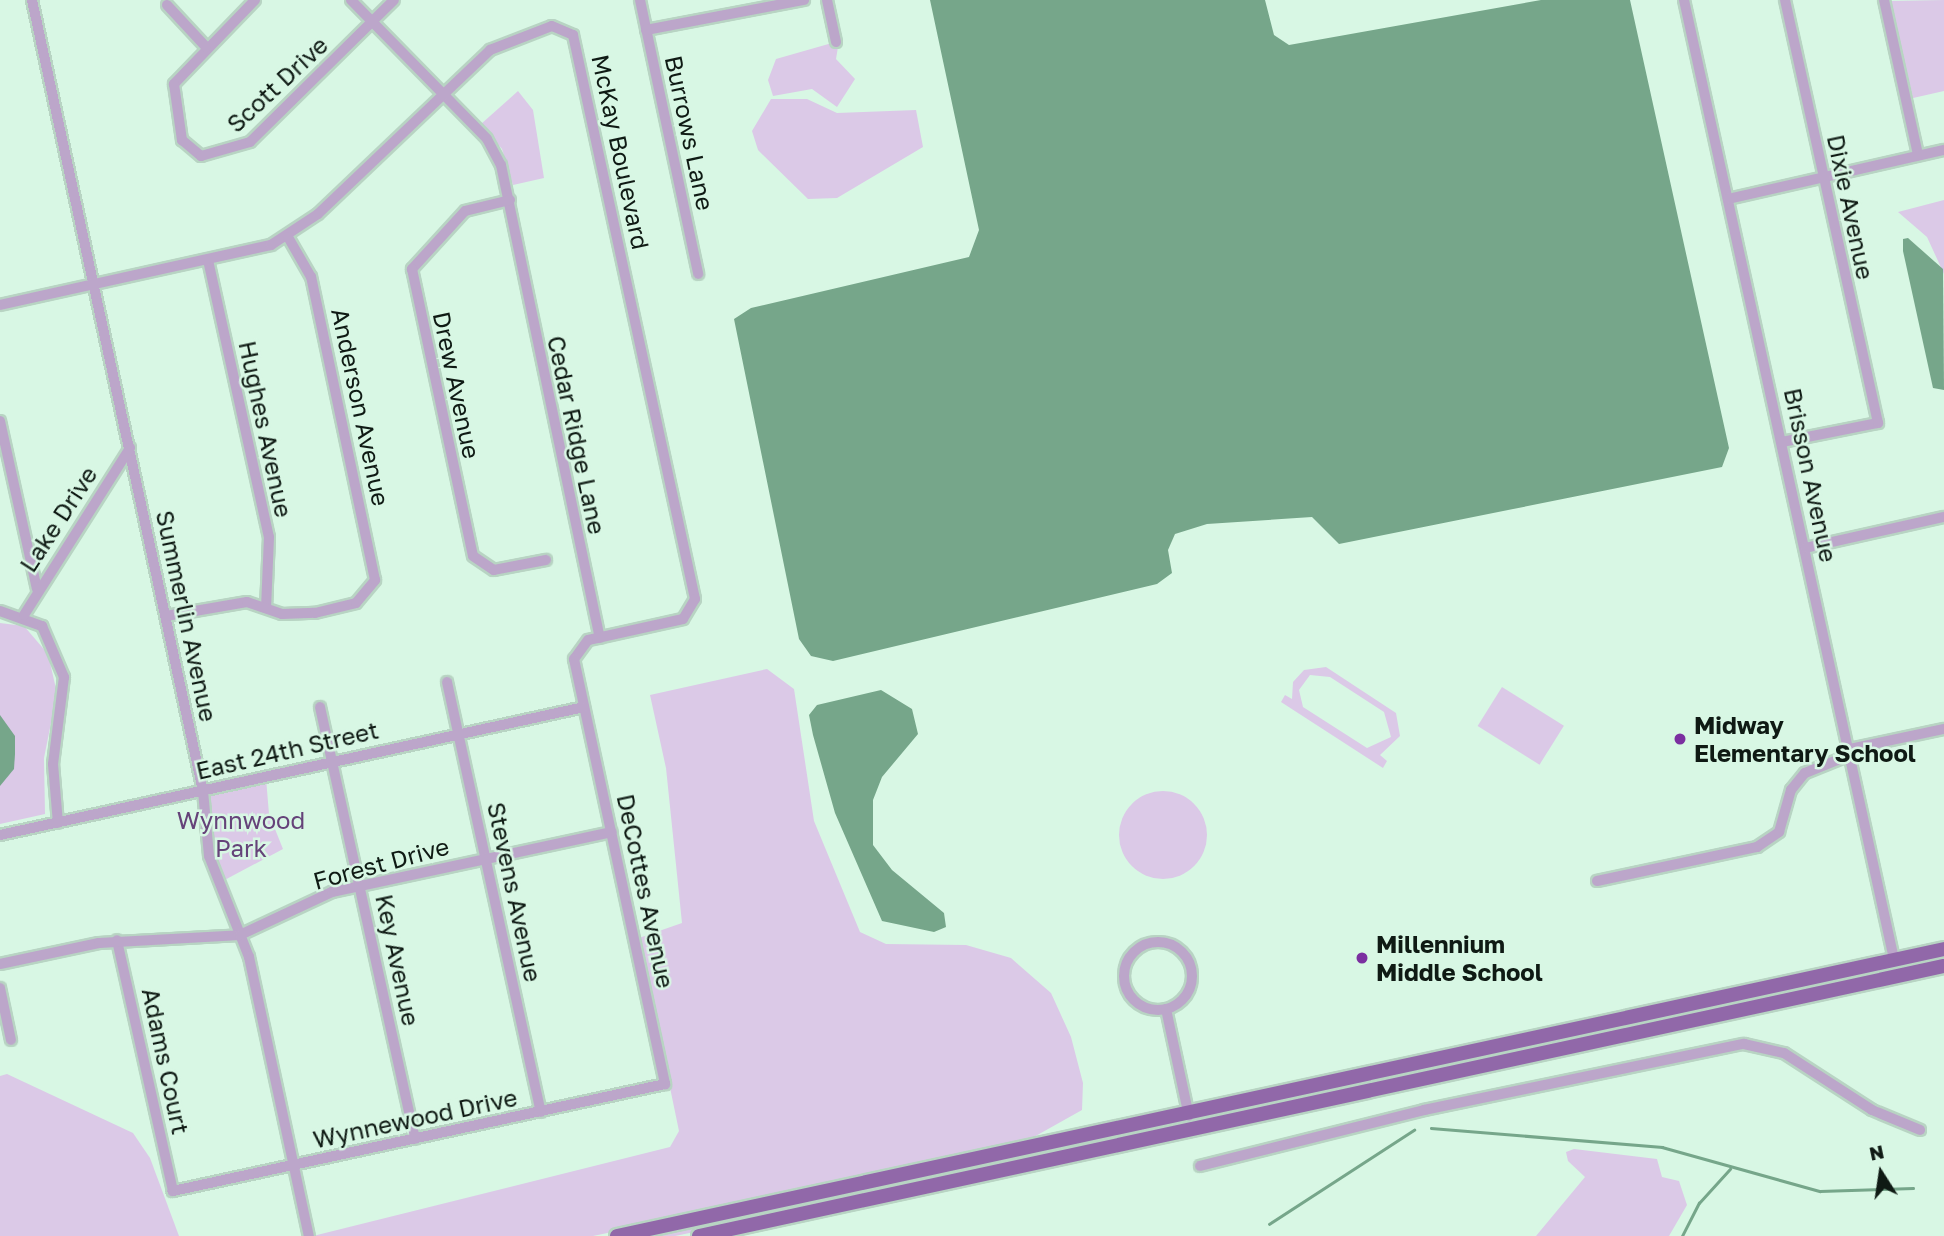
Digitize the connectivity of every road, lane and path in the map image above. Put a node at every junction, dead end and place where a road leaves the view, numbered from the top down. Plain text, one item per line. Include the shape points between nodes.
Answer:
1 (32, 0) edge
2 (255, 0) edge
3 (351, 0) edge
4 (394, 0) edge
5 (640, 0) edge
6 (804, 0) edge
7 (827, 0) edge
8 (1684, 0) edge
9 (1785, 0) edge
10 (1884, 0) edge
11 (167, 5) dead end
12 (373, 22) junction
13 (646, 30) junction
14 (836, 43) dead end
15 (206, 47) junction
16 (442, 92) junction
17 (1944, 150) edge
18 (1918, 155) junction
19 (1824, 179) junction
20 (1728, 198) junction
21 (510, 200) junction
22 (288, 237) junction
23 (208, 260) junction
24 (698, 274) dead end
25 (94, 284) junction
26 (0, 305) edge
27 (0, 421) edge
28 (1782, 442) junction
29 (130, 448) junction
30 (1944, 517) edge
31 (1805, 548) junction
32 (546, 560) dead end
33 (37, 589) junction
34 (266, 608) junction
35 (0, 611) edge
36 (24, 615) junction
37 (166, 616) junction
38 (600, 638) junction
39 (447, 682) dead end
40 (584, 706) junction
41 (320, 707) dead end
42 (1944, 729) edge
43 (458, 733) junction
44 (1849, 752) junction
45 (332, 761) junction
46 (204, 790) junction
47 (58, 822) junction
48 (612, 832) junction
49 (0, 835) edge
50 (487, 858) junction
51 (1597, 881) dead end
52 (360, 886) junction
53 (240, 935) junction
54 (117, 940) junction
55 (1944, 949) edge
56 (1894, 959) junction
57 (0, 964) edge
58 (1944, 966) edge
59 (0, 988) edge
60 (1166, 1009) junction
61 (12, 1040) dead end
62 (665, 1084) joint
63 (541, 1112) junction
64 (1189, 1116) junction
65 (1920, 1130) dead end
66 (415, 1139) junction
67 (293, 1165) junction
68 (1200, 1166) dead end
69 (173, 1191) joint
70 (309, 1236) edge
71 (617, 1236) edge
72 (699, 1236) edge

1 - 25 street, Summerlin Avenue
2 - 15 street, Scott Drive
3 - 12 street, Cedar Ridge Lane
4 - 12 street, Scott Drive
5 - 13 street, Burrows Lane
6 - 13 street
7 - 14 street
8 - 20 street, Brisson Avenue
9 - 19 street, Dixie Avenue
10 - 18 street
11 - 15 street
12 - 15 street, Scott Drive via 250,142 219,155 189,150 172,96 180,73
12 - 16 street, Cedar Ridge Lane
13 - 24 street, Burrows Lane
16 - 21 street, Cedar Ridge Lane via 496,151
16 - 22 street, McKay Boulevard
16 - 38 street, McKay Boulevard via 490,50 539,28 562,27 576,42 695,599 683,619
17 - 18 street
18 - 19 street
19 - 20 street
19 - 28 street, Dixie Avenue via 1878,423
20 - 28 street, Brisson Avenue
21 - 32 street, Drew Avenue via 465,211 412,269 473,555 494,570
21 - 38 street, Cedar Ridge Lane
22 - 23 street, McKay Boulevard
22 - 34 street, Anderson Avenue via 311,277 375,570 372,591 356,603 315,613
23 - 25 street, McKay Boulevard
23 - 34 street, Hughes Avenue via 269,537
25 - 26 street, McKay Boulevard
25 - 29 street, Summerlin Avenue
27 - 33 street
28 - 31 street, Brisson Avenue
29 - 33 street, Lake Drive
29 - 37 street, Summerlin Avenue
30 - 31 street
31 - 44 street, Brisson Avenue
33 - 36 street, Lake Drive
34 - 37 street via 228,603
35 - 36 street
36 - 47 street via 55,645 64,677 53,764
37 - 46 street, Summerlin Avenue
38 - 40 street, McKay Boulevard via 575,651
39 - 43 street, Stevens Avenue
40 - 43 street, East 24th Street
40 - 48 street, DeCottes Avenue
41 - 45 street, Key Avenue
42 - 44 street
43 - 45 street, East 24th Street
43 - 50 street, Stevens Avenue
44 - 51 street via 1805,773 1791,790 1779,832 1757,847
44 - 56 street, Brisson Avenue
45 - 46 street, East 24th Street
45 - 52 street, Key Avenue
46 - 47 street, East 24th Street
46 - 53 street, Summerlin Avenue via 214,876
47 - 49 street, East 24th Street
48 - 50 street, Forest Drive
48 - 62 street, DeCottes Avenue
50 - 52 street, Forest Drive
50 - 63 street, Stevens Avenue
52 - 53 street, Forest Drive
52 - 66 street, Key Avenue
53 - 54 street, Forest Drive
53 - 67 street, Summerlin Avenue
54 - 57 street, Forest Drive
54 - 69 street, Adams Court
55 - 56 main road
56 - 64 main road
58 - 72 main road
59 - 61 street
60 - 60 street via 1186,994 1191,968 1176,947 1150,943 1129,958 1125,983 1139,1004
60 - 64 street
62 - 63 street, Wynnewood Drive
63 - 66 street, Wynnewood Drive
64 - 71 main road
65 - 68 street via 1872,1110 1784,1053 1744,1044 1424,1110
66 - 67 street, Wynnewood Drive
67 - 69 street, Wynnewood Drive
67 - 70 street, Summerlin Avenue

